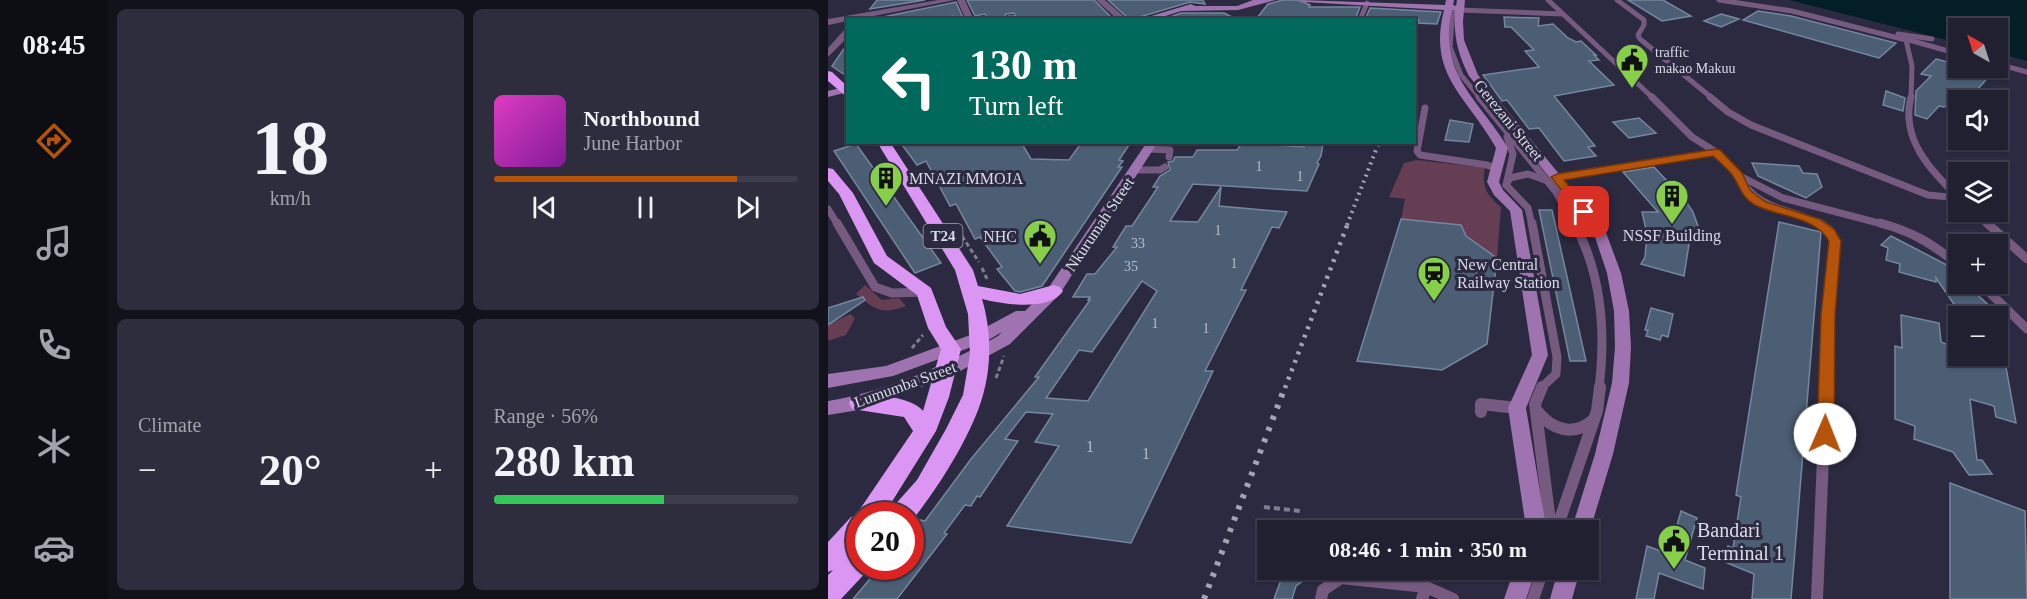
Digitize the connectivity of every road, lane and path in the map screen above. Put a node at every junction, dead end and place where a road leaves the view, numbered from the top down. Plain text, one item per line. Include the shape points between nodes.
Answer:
1 (951, 0) edge
2 (961, 0) edge
3 (1100, 0) edge
4 (1272, 0) edge
5 (1304, 0) edge
6 (1548, 0) edge
7 (1617, 0) edge
8 (1719, 0) edge
9 (1254, 1) edge
10 (1361, 2) edge
11 (1225, 4) edge
12 (1455, 6) edge
13 (1244, 7) junction
14 (868, 8) dead end
15 (1563, 14) junction
16 (1802, 14) junction
17 (858, 18) edge
18 (968, 18) edge
19 (1122, 18) edge
20 (1149, 18) edge
21 (1360, 18) edge
22 (846, 20) edge
23 (828, 22) edge
24 (846, 33) edge
25 (1932, 39) dead end
26 (1906, 40) junction
27 (1948, 51) edge
28 (828, 54) edge
29 (2008, 67) edge
30 (2027, 72) edge
31 (828, 74) edge
32 (845, 89) edge
33 (828, 92) edge
34 (1425, 108) dead end
35 (1500, 124) junction
36 (884, 144) edge
37 (1151, 146) edge
38 (1716, 152) junction
39 (1170, 157) dead end
40 (1165, 166) dead end
41 (1497, 169) junction
42 (1135, 170) junction
43 (828, 172) edge
44 (1738, 175) junction
45 (1553, 181) junction
46 (1506, 185) junction
47 (1948, 187) edge
48 (1948, 197) edge
49 (828, 209) edge
50 (1985, 222) edge
51 (1948, 256) edge
52 (2027, 259) edge
53 (969, 290) junction
54 (925, 292) junction
55 (1991, 294) edge
56 (1048, 297) junction
57 (2027, 329) edge
58 (980, 346) junction
59 (951, 349) junction
60 (945, 372) junction
61 (830, 384) edge
62 (860, 403) junction
63 (1526, 406) junction
64 (828, 408) edge
65 (1481, 412) dead end
66 (1595, 418) junction
67 (925, 431) junction
68 (880, 502) edge
69 (913, 502) edge
70 (1264, 507) dead end
71 (1300, 510) dead end
72 (1534, 520) edge
73 (1550, 520) edge
74 (1560, 520) edge
75 (1584, 520) edge
76 (846, 540) edge
77 (828, 560) edge
78 (846, 576) edge
79 (1522, 580) edge
80 (1539, 580) edge
81 (1566, 580) edge
82 (828, 593) edge
83 (1424, 593) edge
84 (1321, 599) edge
85 (1453, 599) edge
86 (1515, 599) edge
87 (1533, 599) edge
88 (1561, 599) edge
89 (1817, 599) edge

1 - 17 street
2 - 18 street
3 - 19 street
4 - 9 main road
5 - 10 main road
6 - 15 lane
7 - 48 lane via 1644,20 1640,39 1728,112 1792,143 1928,195
8 - 16 lane
9 - 13 main road
10 - 12 main road
10 - 21 lane
11 - 13 main road
11 - 13 main road via 1235,18
11 - 20 main road via 1181,9
12 - 15 lane
12 - 35 lane via 1450,33 1454,60
12 - 41 main road, Gerezani Street via 1442,30 1443,50 1462,93 1498,140 1502,153
12 - 45 main road, Gerezani Street via 1460,48 1474,76
14 - 17 street
15 - 38 lane via 1692,137
16 - 25 lane via 1850,22 1867,30
16 - 26 lane
22 - 23 street
24 - 28 street
26 - 27 lane
26 - 47 lane via 1913,77 1908,114 1916,144 1930,169
29 - 30 lane
31 - 32 highway
32 - 33 main road
34 - 41 lane via 1417,151 1420,155
35 - 45 lane
35 - 46 lane via 1512,154
36 - 53 highway, T24 via 964,270
37 - 39 lane via 1170,150
37 - 42 main road, Nkurumah Street
38 - 44 lane
38 - 45 lane
40 - 42 lane via 1160,170
41 - 63 main road, Gerezani Street via 1495,188 1516,210 1540,355 1535,372 1519,396
42 - 56 main road, Nkurumah Street
43 - 54 highway via 846,193 880,259
44 - 51 lane via 1783,198 1906,230
44 - 89 lane via 1752,198 1814,222 1830,232 1835,241 1829,291
45 - 46 lane via 1522,174 1510,178
45 - 66 lane via 1582,240 1599,289 1603,356
45 - 75 main road, Gerezani Street via 1600,233 1611,258 1623,324 1622,379 1616,414
46 - 63 lane via 1530,212 1557,357 1556,374
49 - 54 lane via 875,287 888,293
50 - 52 lane
53 - 56 highway via 1005,301
53 - 58 highway, T24 via 977,314
54 - 59 highway via 937,328
55 - 57 lane
56 - 58 main road, Nkurumah Street via 1004,340
58 - 59 main road, Lumumba Street
58 - 60 main road, Lumumba Street
58 - 69 highway, T24 via 973,395 955,434
59 - 60 highway
59 - 61 main road, Lumumba Street via 887,372
60 - 62 main road, Lumumba Street
60 - 67 highway
62 - 64 main road, Lumumba Street
62 - 67 highway via 911,411
63 - 65 lane via 1481,404
63 - 66 lane via 1560,429 1581,429
63 - 72 main road
63 - 73 lane
66 - 74 lane
67 - 68 highway
70 - 71 path
76 - 77 highway
78 - 82 highway
79 - 86 main road
80 - 87 lane
81 - 88 main road
83 - 84 lane via 1341,578 1323,590
83 - 85 lane

